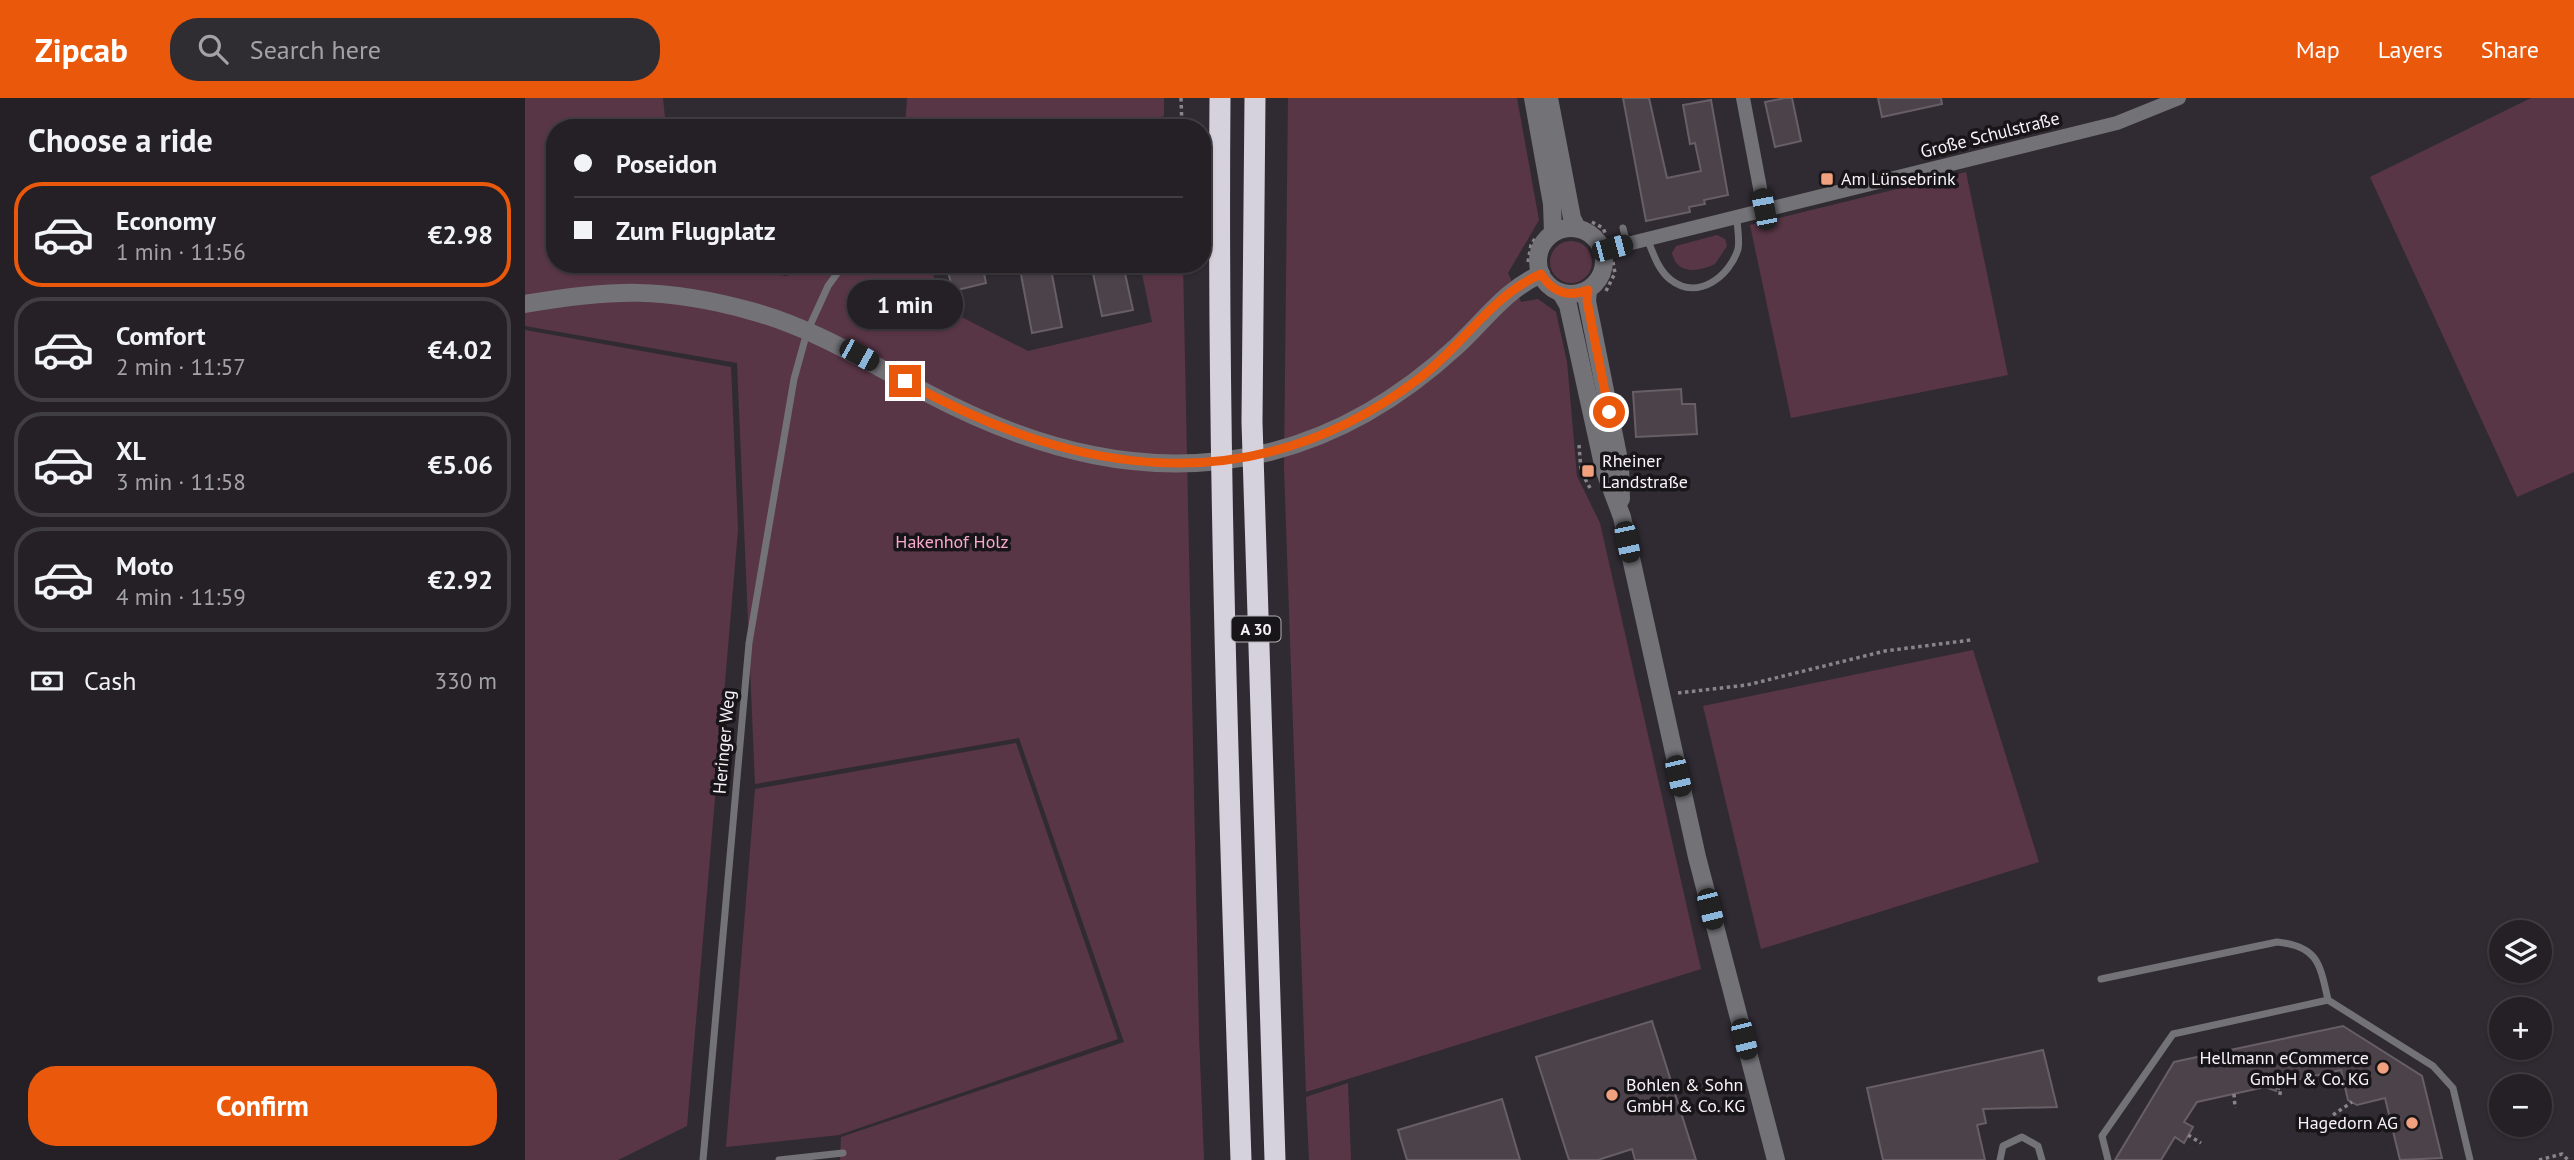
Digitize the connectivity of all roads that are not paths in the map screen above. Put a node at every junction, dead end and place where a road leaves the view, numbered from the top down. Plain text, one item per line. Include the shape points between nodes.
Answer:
1 (1220, 98) edge
2 (1255, 98) edge
3 (1533, 98) edge
4 (1549, 98) edge
5 (1743, 98) edge
6 (2179, 98) edge
7 (1764, 209) junction
8 (1737, 216) junction
9 (1577, 228) junction
10 (1623, 228) dead end
11 (1545, 234) junction
12 (1647, 238) junction
13 (1627, 244) junction
14 (1603, 250) junction
15 (837, 273) edge
16 (1541, 274) junction
17 (1597, 291) junction
18 (1561, 293) junction
19 (525, 304) edge
20 (807, 332) junction
21 (1622, 517) junction
22 (2101, 979) dead end
23 (2328, 1000) junction
24 (843, 1153) dead end
25 (703, 1160) edge
26 (779, 1160) edge
27 (1241, 1160) edge
28 (1275, 1160) edge
29 (1776, 1160) edge
30 (2000, 1160) edge
31 (2042, 1160) edge
32 (2108, 1160) edge
33 (2470, 1160) edge

1 - 27 highway, A 30 via 1221,582
2 - 28 highway, A 30 via 1252,435
3 - 11 street via 1552,204
4 - 9 street
5 - 7 street
6 - 7 street, Große Schulstraße via 2116,123
7 - 8 street, Große Schulstraße
8 - 12 street, Große Schulstraße
8 - 12 lane via 1738,247 1730,269 1715,282 1694,288 1673,281 1658,265
9 - 11 street
9 - 14 street via 1593,235
10 - 13 lane
11 - 16 street via 1539,251
12 - 13 street, Große Schulstraße
13 - 14 street, Große Schulstraße
14 - 17 street
15 - 20 lane, Heringer Weg
16 - 18 street
16 - 20 street via 1509,292 1459,345 1381,406 1314,438 1237,459 1163,465 1127,463 1069,450 1004,428
17 - 18 street
17 - 21 street via 1587,301 1620,465
18 - 21 street via 1568,305 1604,469
19 - 20 street via 612,291 649,291 753,311
20 - 25 lane, Heringer Weg via 794,379 749,643
21 - 29 street via 1660,696
22 - 23 lane via 2277,942 2311,952 2321,968
23 - 32 lane via 2173,1034 2102,1136
23 - 33 lane via 2433,1066 2453,1088
24 - 26 lane
30 - 31 lane via 2003,1146 2022,1137 2038,1146

